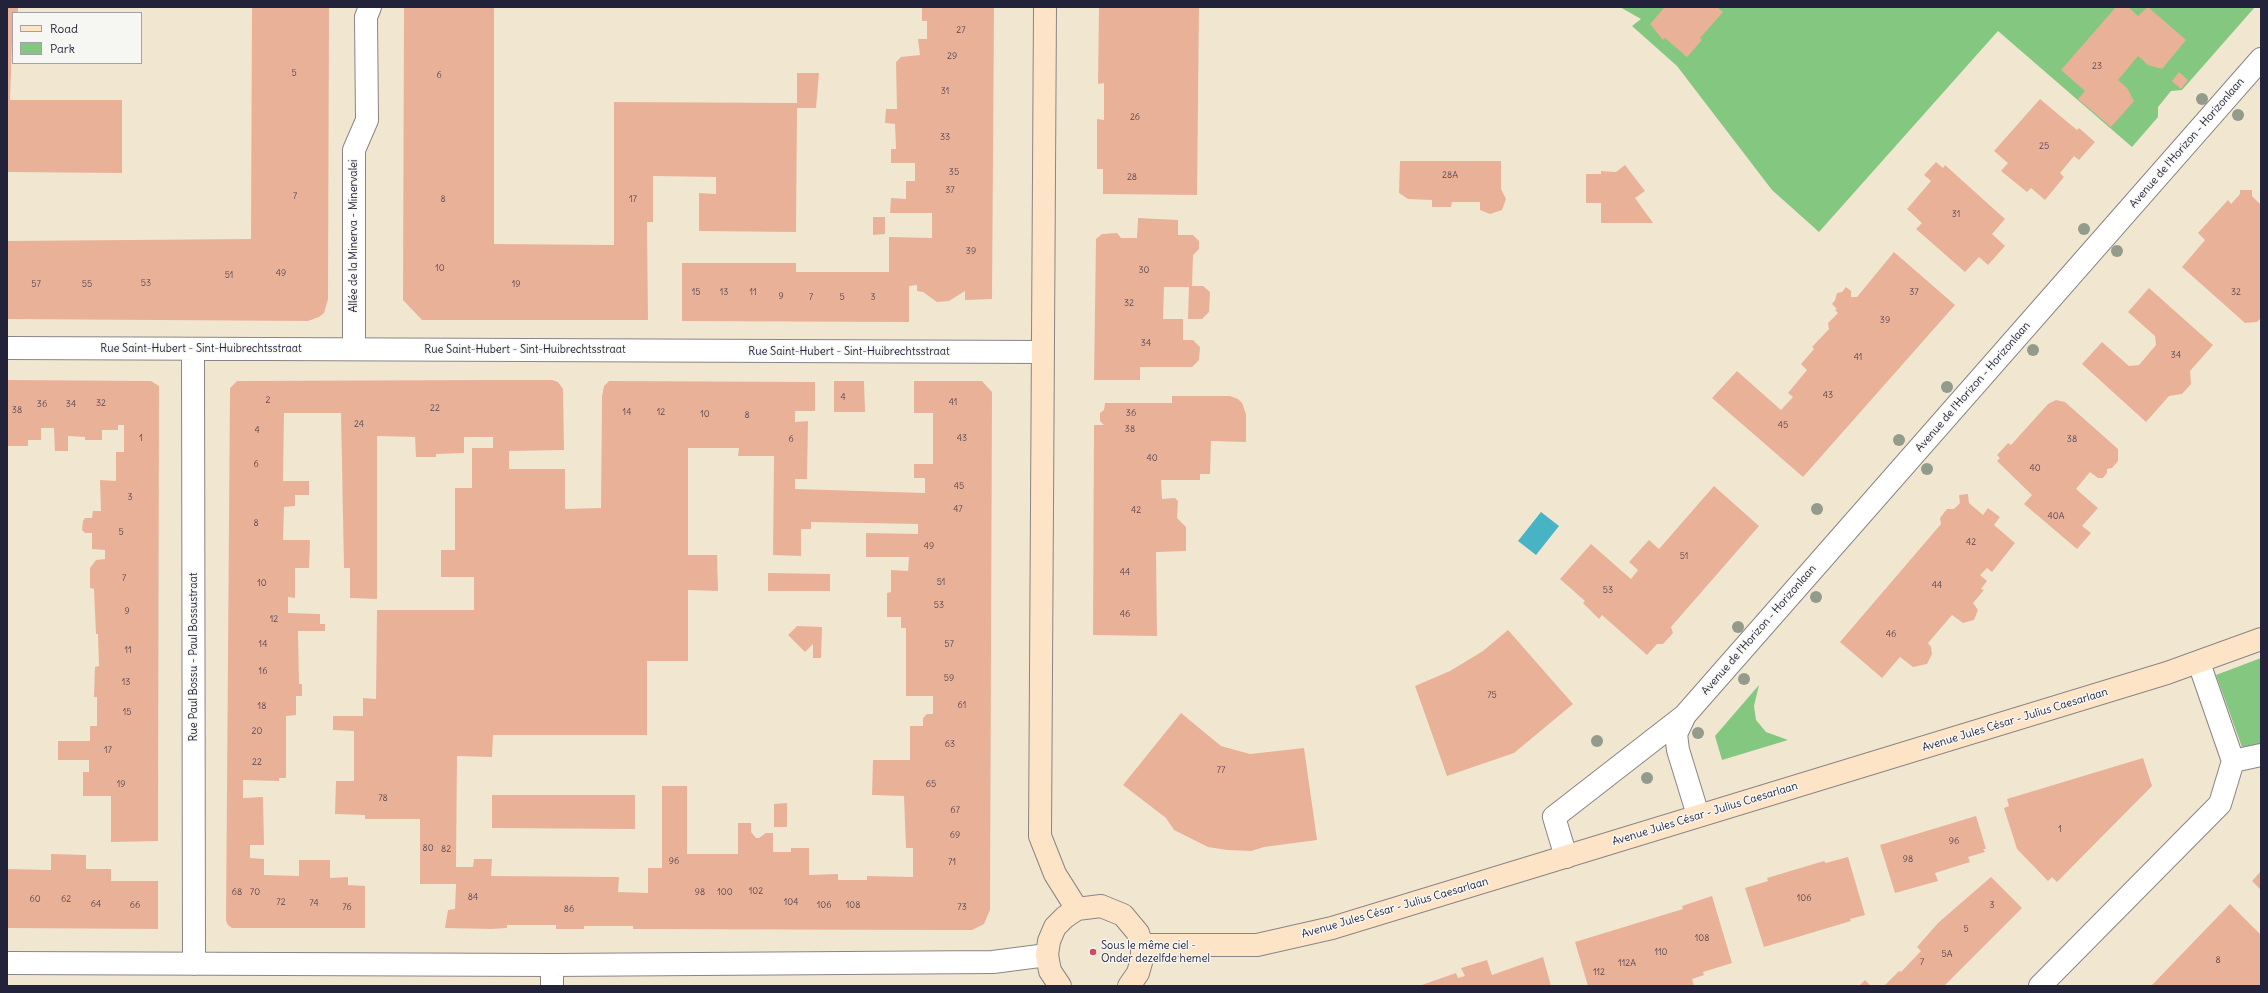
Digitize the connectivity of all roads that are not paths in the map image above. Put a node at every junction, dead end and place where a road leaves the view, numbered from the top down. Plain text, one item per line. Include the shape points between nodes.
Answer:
1 (370, 7) edge
2 (1045, 7) edge
3 (2261, 59) edge
4 (7, 348) edge
5 (354, 348) junction
6 (193, 349) junction
7 (1042, 352) junction
8 (2261, 639) edge
9 (2199, 663) junction
10 (1685, 715) junction
11 (2261, 755) edge
12 (2233, 762) junction
13 (1698, 815) junction
14 (1566, 857) junction
15 (1077, 909) junction
16 (1142, 945) junction
17 (1047, 955) junction
18 (7, 963) edge
19 (194, 964) junction
20 (552, 976) edge
21 (1060, 986) edge
22 (1129, 986) edge
23 (2040, 986) edge

1 - 5 street, Allée de la Minerva - Minervalei via 366,17 367,120 354,150
2 - 7 street
3 - 10 street, Avenue de l'Horizon - Horizonlaan
4 - 6 street, Rue Saint-Hubert - Sint-Huibrechtsstraat
5 - 6 street, Rue Saint-Hubert - Sint-Huibrechtsstraat
5 - 7 street, Rue Saint-Hubert - Sint-Huibrechtsstraat
6 - 19 street, Rue Paul Bossu - Paul Bossustraat
7 - 15 street via 1040,836 1055,874
8 - 9 street, Avenue Jules César - Julius Caesarlaan
9 - 12 street
9 - 13 street, Avenue Jules César - Julius Caesarlaan
10 - 13 street, Avenue de l'Horizon - Horizonlaan via 1676,734 1678,750
10 - 14 street, Avenue de l'Horizon - Horizonlaan via 1554,817
11 - 12 street
12 - 23 street via 2220,804
13 - 14 street, Avenue Jules César - Julius Caesarlaan
14 - 16 street, Avenue Jules César - Julius Caesarlaan via 1332,928 1257,945
15 - 16 street via 1101,906 1123,915 1132,923
15 - 17 street via 1065,916 1055,927
16 - 22 street via 1138,973
17 - 20 street via 993,962
17 - 21 street via 1050,971
18 - 19 street
19 - 20 street

